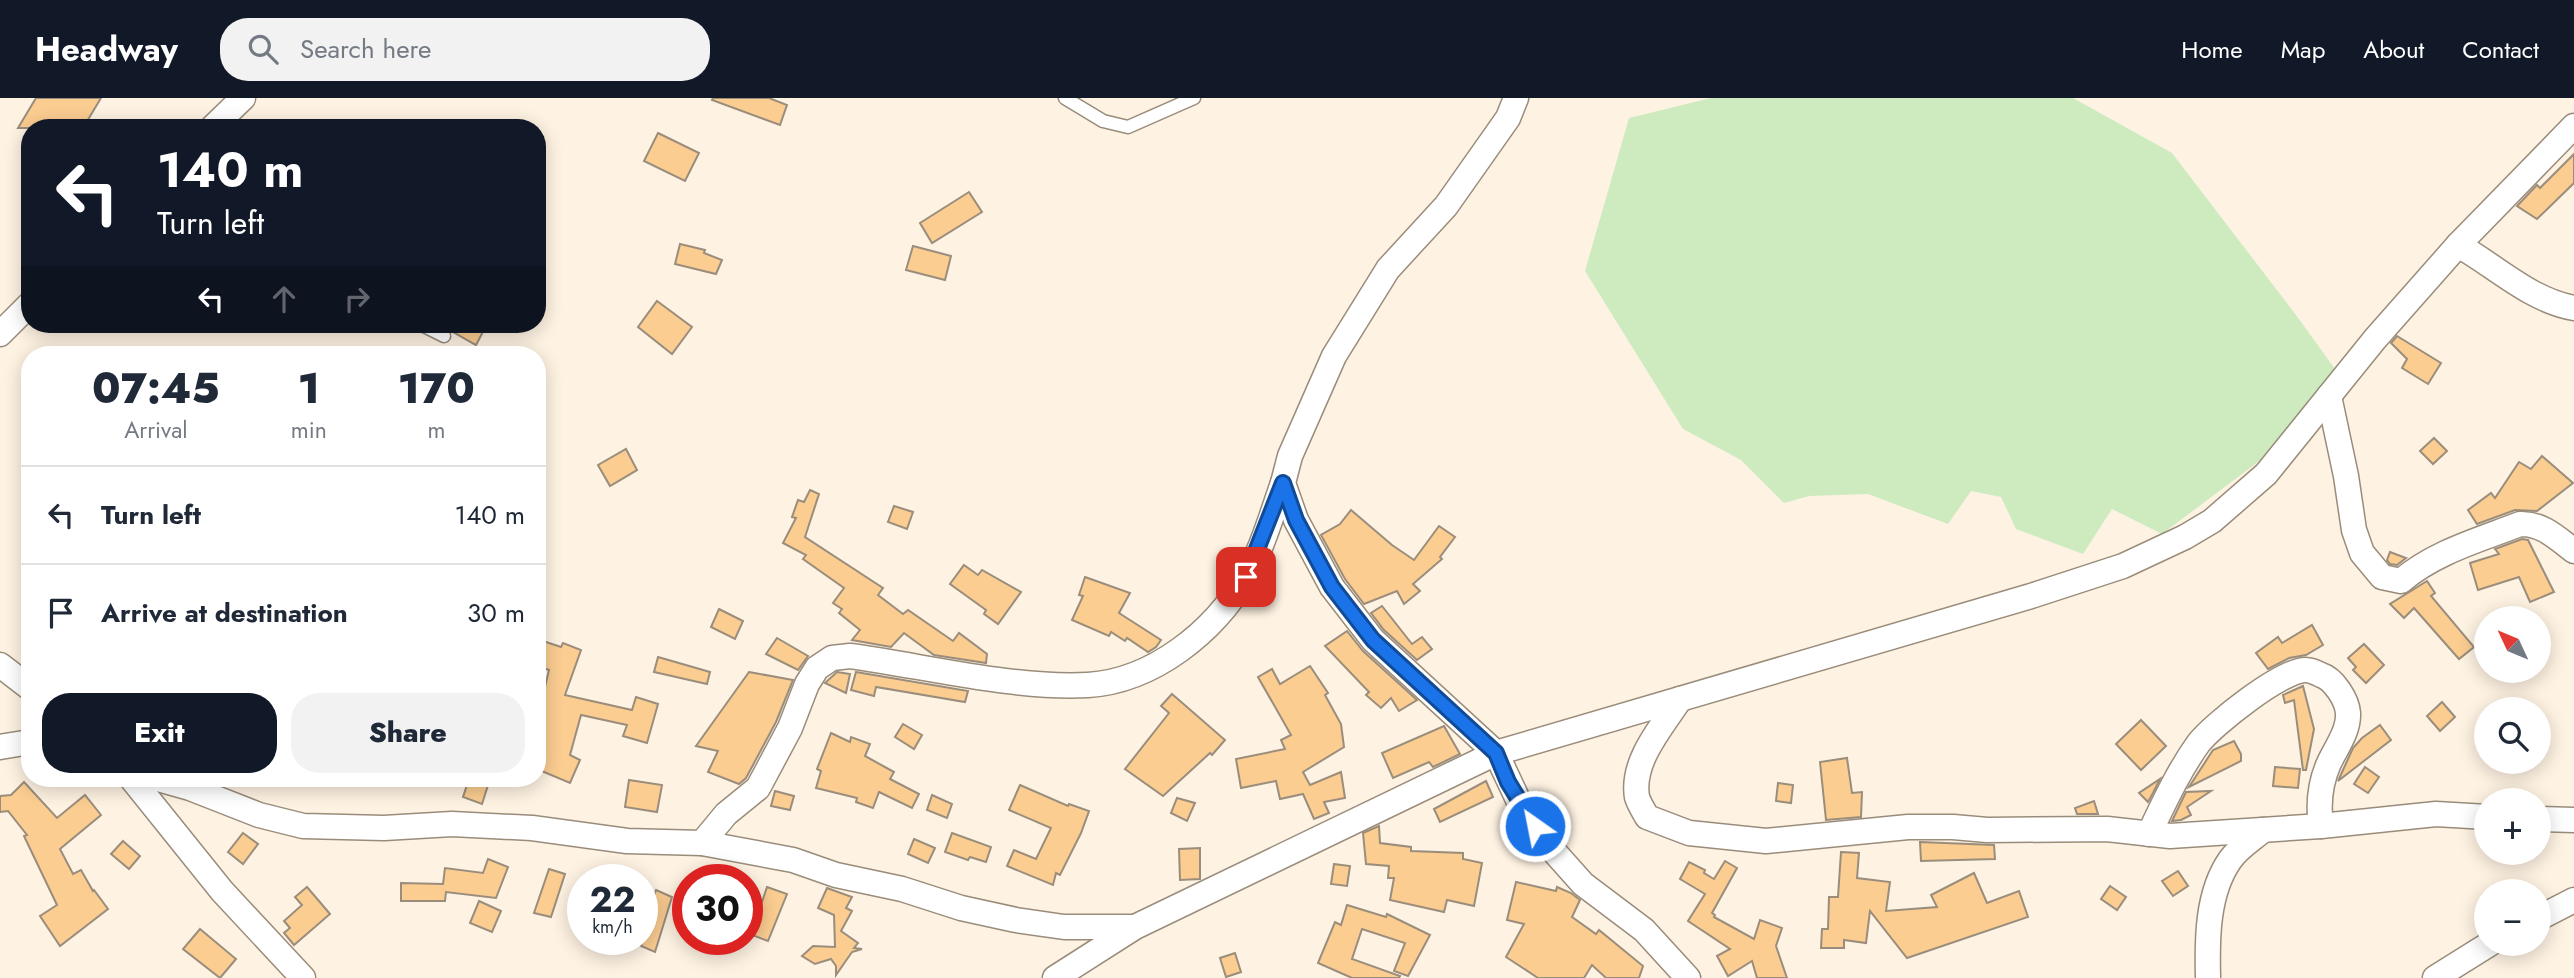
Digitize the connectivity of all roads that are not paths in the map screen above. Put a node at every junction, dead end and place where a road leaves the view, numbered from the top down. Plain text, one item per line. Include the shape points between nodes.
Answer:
1 (243, 98) edge
2 (1065, 98) edge
3 (1194, 98) edge
4 (1516, 98) edge
5 (221, 119) edge
6 (2574, 126) edge
7 (2458, 245) junction
8 (2574, 308) edge
9 (21, 313) edge
10 (438, 333) edge
11 (0, 334) edge
12 (444, 336) dead end
13 (2329, 396) junction
14 (1283, 483) junction
15 (2574, 551) edge
16 (0, 665) edge
17 (21, 681) edge
18 (1680, 699) junction
19 (21, 744) edge
20 (0, 747) edge
21 (1496, 753) junction
22 (138, 787) edge
23 (186, 787) edge
24 (2474, 816) edge
25 (2551, 819) edge
26 (2574, 820) edge
27 (2321, 826) junction
28 (2263, 830) junction
29 (2149, 834) junction
30 (702, 842) junction
31 (2574, 900) edge
32 (2551, 912) edge
33 (1135, 927) junction
34 (2474, 954) edge
35 (303, 978) edge
36 (1055, 978) edge
37 (1688, 978) edge
38 (2208, 978) edge
39 (2435, 978) edge

1 - 5 street
2 - 3 lane via 1103,121 1128,127
4 - 14 street via 1508,118 1446,206 1388,268 1334,356 1290,456
6 - 7 street
7 - 8 street via 2535,296
7 - 13 street
9 - 11 street
10 - 12 lane
13 - 15 street via 2354,530 2362,553 2382,577 2401,581 2428,562 2520,524 2543,528
13 - 18 street via 2240,500 2213,522 2155,552 2031,596
14 - 21 street via 1296,520 1332,587 1373,640
14 - 30 street via 1246,577 1197,636 1146,670 1077,684 1004,681 850,656 832,658 817,667 758,788
16 - 17 street
18 - 21 street
18 - 29 street via 1647,749 1638,774 1637,798 1647,817 1689,833 1766,841 1908,827 2107,829
19 - 20 street
21 - 33 street
21 - 37 street via 1521,806 1550,846 1583,884 1644,930
22 - 35 street via 222,891
23 - 30 street via 259,815 303,826 452,824 531,828 626,841
24 - 27 street via 2437,814
25 - 26 street
27 - 28 street
27 - 29 street via 2318,806 2348,712 2340,692 2326,677 2307,670 2287,674 2199,741
28 - 29 street
28 - 38 street via 2231,858 2218,880 2211,906
30 - 33 street via 793,860 1016,920 1064,927
31 - 32 street
33 - 36 street
34 - 39 street

